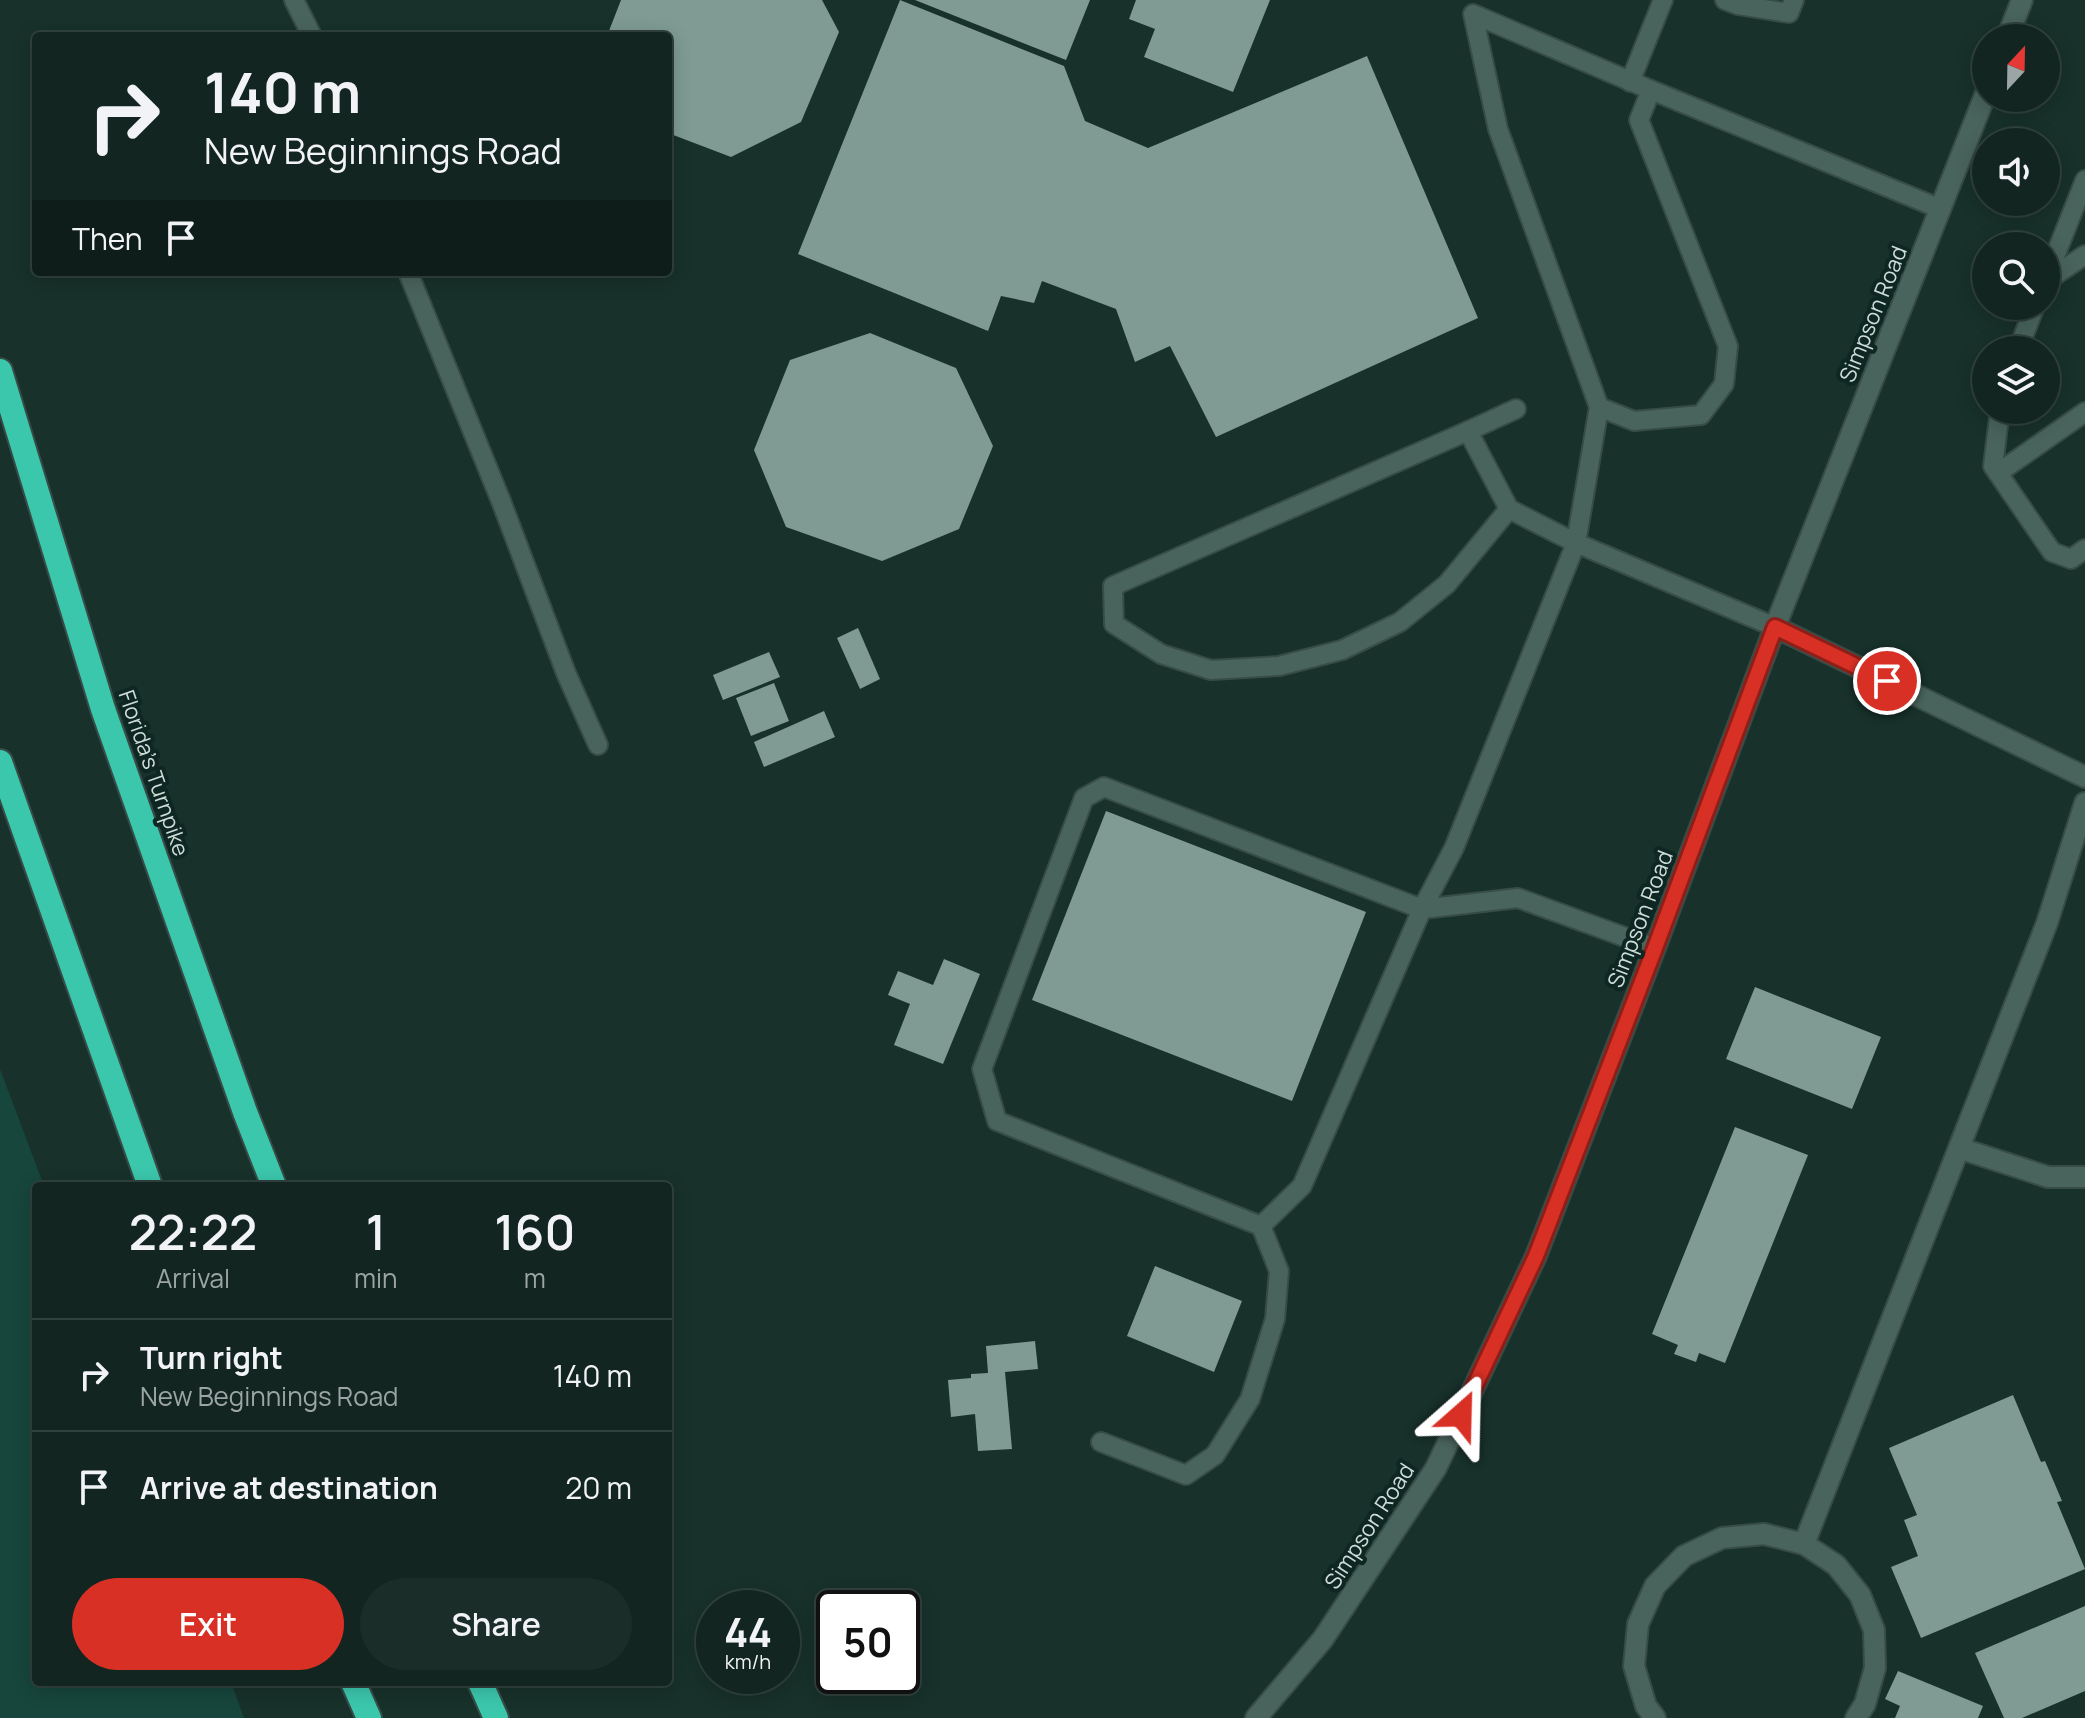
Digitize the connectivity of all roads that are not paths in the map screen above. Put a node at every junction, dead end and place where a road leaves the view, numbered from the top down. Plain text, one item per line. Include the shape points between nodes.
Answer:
1 (294, 0) edge
2 (1663, 0) edge
3 (1725, 0) edge
4 (1794, 0) edge
5 (2022, 0) edge
6 (2013, 24) edge
7 (310, 32) edge
8 (1630, 82) junction
9 (1651, 90) junction
10 (1979, 112) edge
11 (2085, 180) edge
12 (1941, 209) junction
13 (2060, 244) edge
14 (2085, 255) edge
15 (2060, 271) edge
16 (410, 276) edge
17 (0, 371) edge
18 (1599, 407) junction
19 (1516, 409) dead end
20 (2085, 412) edge
21 (1998, 424) edge
22 (1468, 431) junction
23 (1998, 473) junction
24 (1509, 509) junction
25 (1576, 543) junction
26 (2085, 549) edge
27 (1775, 627) junction
28 (598, 745) dead end
29 (0, 762) edge
30 (2085, 777) edge
31 (2085, 803) edge
32 (1422, 909) junction
33 (1655, 948) junction
34 (1959, 1148) junction
35 (2085, 1177) edge
36 (149, 1182) edge
37 (272, 1182) edge
38 (1261, 1226) junction
39 (1101, 1442) dead end
40 (1804, 1544) junction
41 (355, 1686) edge
42 (482, 1686) edge
43 (369, 1718) edge
44 (496, 1718) edge
45 (1256, 1718) edge
46 (1655, 1718) edge
47 (1856, 1718) edge

1 - 7 lane
2 - 8 lane
3 - 4 lane via 1789,13
5 - 6 main road
8 - 9 lane
8 - 18 lane via 1473,14 1498,129
9 - 12 lane
9 - 18 lane via 1639,120 1728,346 1724,384 1701,415 1634,421
10 - 12 main road, Simpson Road
11 - 13 lane
12 - 27 main road, Simpson Road
14 - 15 lane
16 - 28 lane
17 - 37 highway, Florida's Turnpike via 103,709
18 - 25 lane
19 - 22 lane
20 - 23 lane
21 - 23 lane via 1993,466
22 - 24 lane
22 - 24 lane via 1113,586 1114,624 1161,654 1211,670 1279,666 1342,650 1400,622 1447,584
23 - 26 lane via 2052,552 2071,559
24 - 25 lane
25 - 27 lane
25 - 32 lane via 1454,848
27 - 30 main road
27 - 33 main road, Simpson Road
29 - 36 highway
31 - 34 main road via 2047,923
32 - 33 lane via 1518,898
32 - 38 lane via 1302,1186
32 - 38 lane via 1104,787 1084,798 982,1069 997,1121
33 - 45 main road, Simpson Road via 1536,1256 1436,1468 1323,1639
34 - 35 main road via 2048,1177
34 - 40 main road
38 - 39 lane via 1279,1271 1275,1319 1250,1399 1215,1455 1186,1475
40 - 46 main road via 1764,1534 1722,1538 1684,1556 1655,1586 1638,1624 1634,1666
40 - 47 main road via 1836,1565 1860,1595 1874,1630 1875,1668
41 - 43 highway
42 - 44 highway

